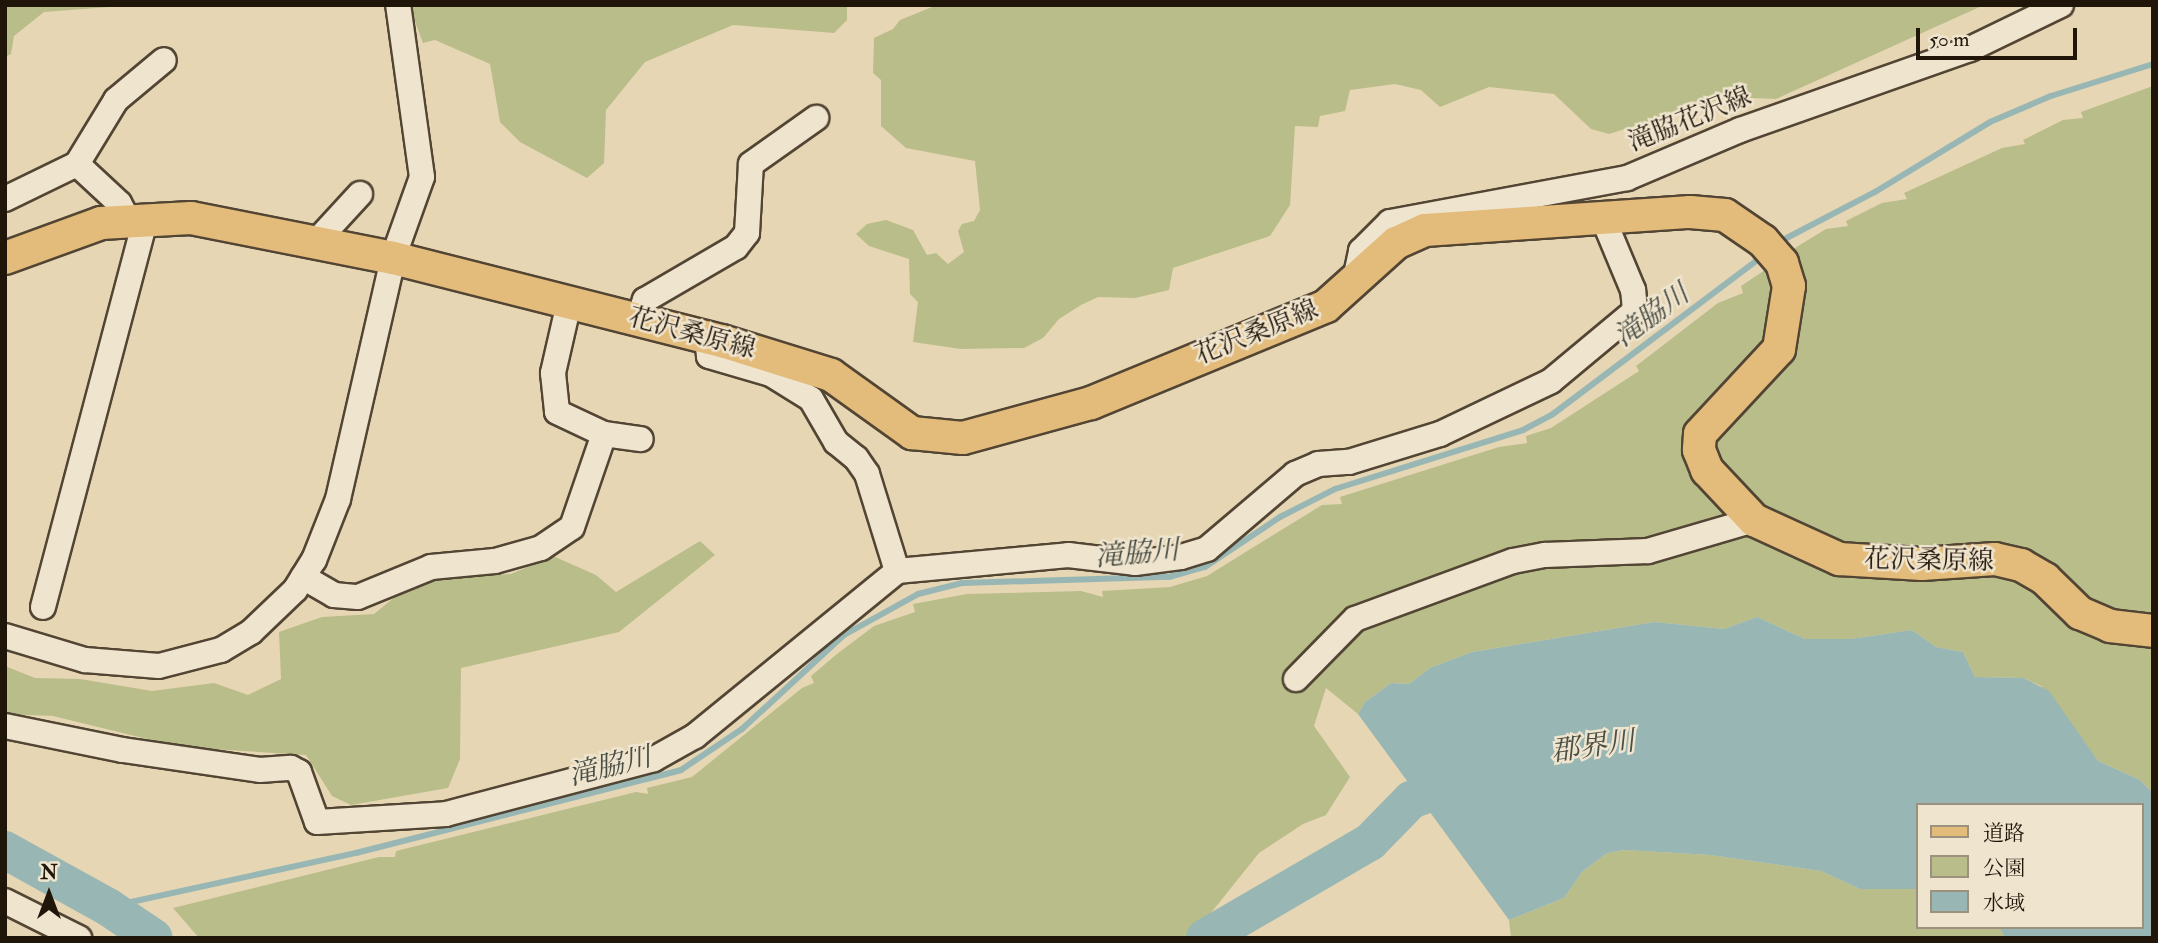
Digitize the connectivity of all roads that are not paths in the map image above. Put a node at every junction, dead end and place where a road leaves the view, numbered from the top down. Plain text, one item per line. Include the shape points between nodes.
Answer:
1 (398, 5) edge
2 (2061, 5) edge
3 (164, 60) dead end
4 (816, 118) dead end
5 (77, 164) junction
6 (360, 194) dead end
7 (5, 199) edge
8 (1602, 216) junction
9 (137, 218) junction
10 (314, 244) junction
11 (5, 258) edge
12 (393, 258) junction
13 (1356, 275) junction
14 (569, 303) junction
15 (639, 318) junction
16 (707, 337) junction
17 (604, 434) junction
18 (641, 439) dead end
19 (1754, 520) junction
20 (897, 571) junction
21 (303, 578) junction
22 (43, 607) dead end
23 (2153, 631) edge
24 (5, 636) edge
25 (1296, 679) dead end
26 (5, 726) edge
27 (5, 901) edge
28 (79, 938) edge

1 - 12 street via 422,177
2 - 13 street, 滝脇花沢線 via 1970,49 1740,130 1627,178 1390,222 1361,251
3 - 5 street via 116,100
4 - 15 street via 751,164 747,233 736,247 645,300
5 - 7 street
5 - 9 street
6 - 10 street
8 - 13 main road, 花沢桑原線 via 1425,230 1395,243
8 - 19 main road, 花沢桑原線 via 1725,215 1772,252 1789,286 1779,349 1700,434 1699,450 1707,470
8 - 20 street via 1633,290 1635,311 1551,381 1440,434 1349,462 1318,464 1295,474 1207,550 1194,554 1135,563 1101,556 1017,557
9 - 10 main road, 花沢桑原線 via 191,218
9 - 11 main road, 花沢桑原線 via 100,223
9 - 22 street
10 - 12 main road, 花沢桑原線
12 - 14 main road, 花沢桑原線
12 - 21 street via 338,499
13 - 16 main road, 花沢桑原線 via 1326,306 1091,403 963,438 912,432 831,375
14 - 15 main road, 花沢桑原線
14 - 17 street via 553,373 557,412
15 - 16 main road, 花沢桑原線
16 - 20 street via 709,356 771,374 811,399 836,442 867,474
17 - 18 street
17 - 21 street via 572,527 541,548 495,561 430,568 358,597 334,595
19 - 23 main road, 花沢桑原線 via 1839,559 1922,564 1995,559 2021,565 2045,579 2080,613 2110,626
19 - 25 street via 1648,551 1545,555 1501,566 1355,619
20 - 26 street via 706,728 654,759 446,814 317,822 299,772 291,768 260,770 137,752 49,739
21 - 24 street via 251,632 221,650 181,662 123,666 85,660
27 - 28 street

